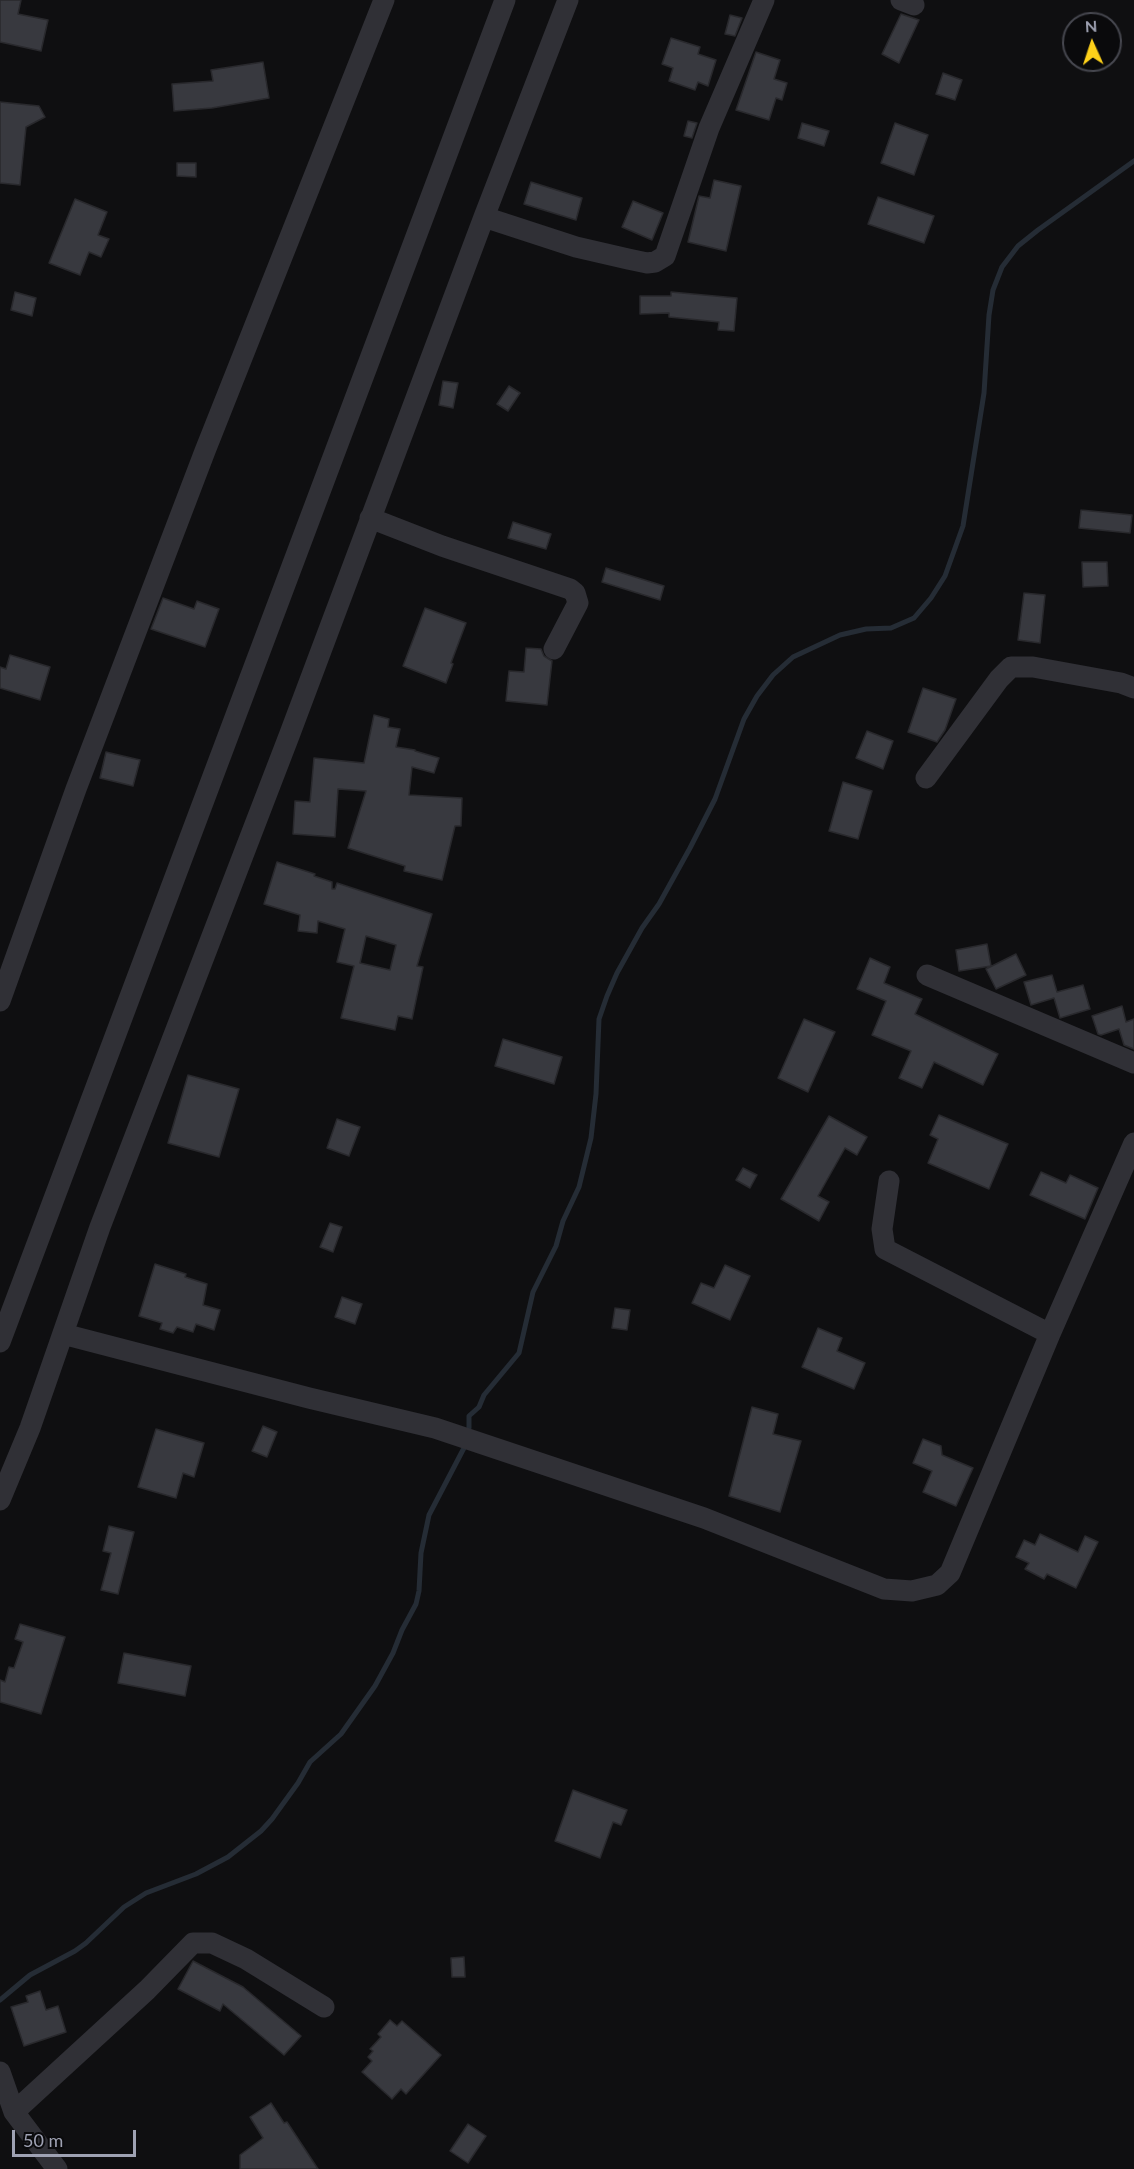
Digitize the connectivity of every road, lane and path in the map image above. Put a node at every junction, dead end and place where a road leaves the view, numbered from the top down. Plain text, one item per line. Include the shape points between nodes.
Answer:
1 (384, 0) edge
2 (505, 0) edge
3 (568, 0) edge
4 (764, 0) edge
5 (484, 217) junction
6 (370, 518) junction
7 (554, 649) dead end
8 (1134, 687) edge
9 (926, 778) dead end
10 (927, 975) dead end
11 (0, 1001) edge
12 (1134, 1063) edge
13 (1134, 1143) edge
14 (889, 1181) dead end
15 (63, 1334) junction
16 (1050, 1334) junction
17 (0, 1342) edge
18 (0, 1500) edge
19 (324, 2007) dead end
20 (0, 2072) edge
21 (14, 2112) junction
22 (57, 2169) edge

1 - 11 street via 200,462
2 - 17 street
3 - 5 street
4 - 5 street via 709,128 666,256 646,263 576,247
5 - 6 street
6 - 7 street via 570,589 578,603
6 - 15 street via 100,1227
8 - 9 street via 1033,667 1011,667
10 - 12 street
13 - 16 street
14 - 16 street via 882,1229 885,1249
15 - 16 street via 435,1428 704,1518 884,1589 912,1591 937,1585 950,1573
15 - 18 street
19 - 21 street via 246,1959 212,1943 193,1943
20 - 21 street
21 - 22 street

